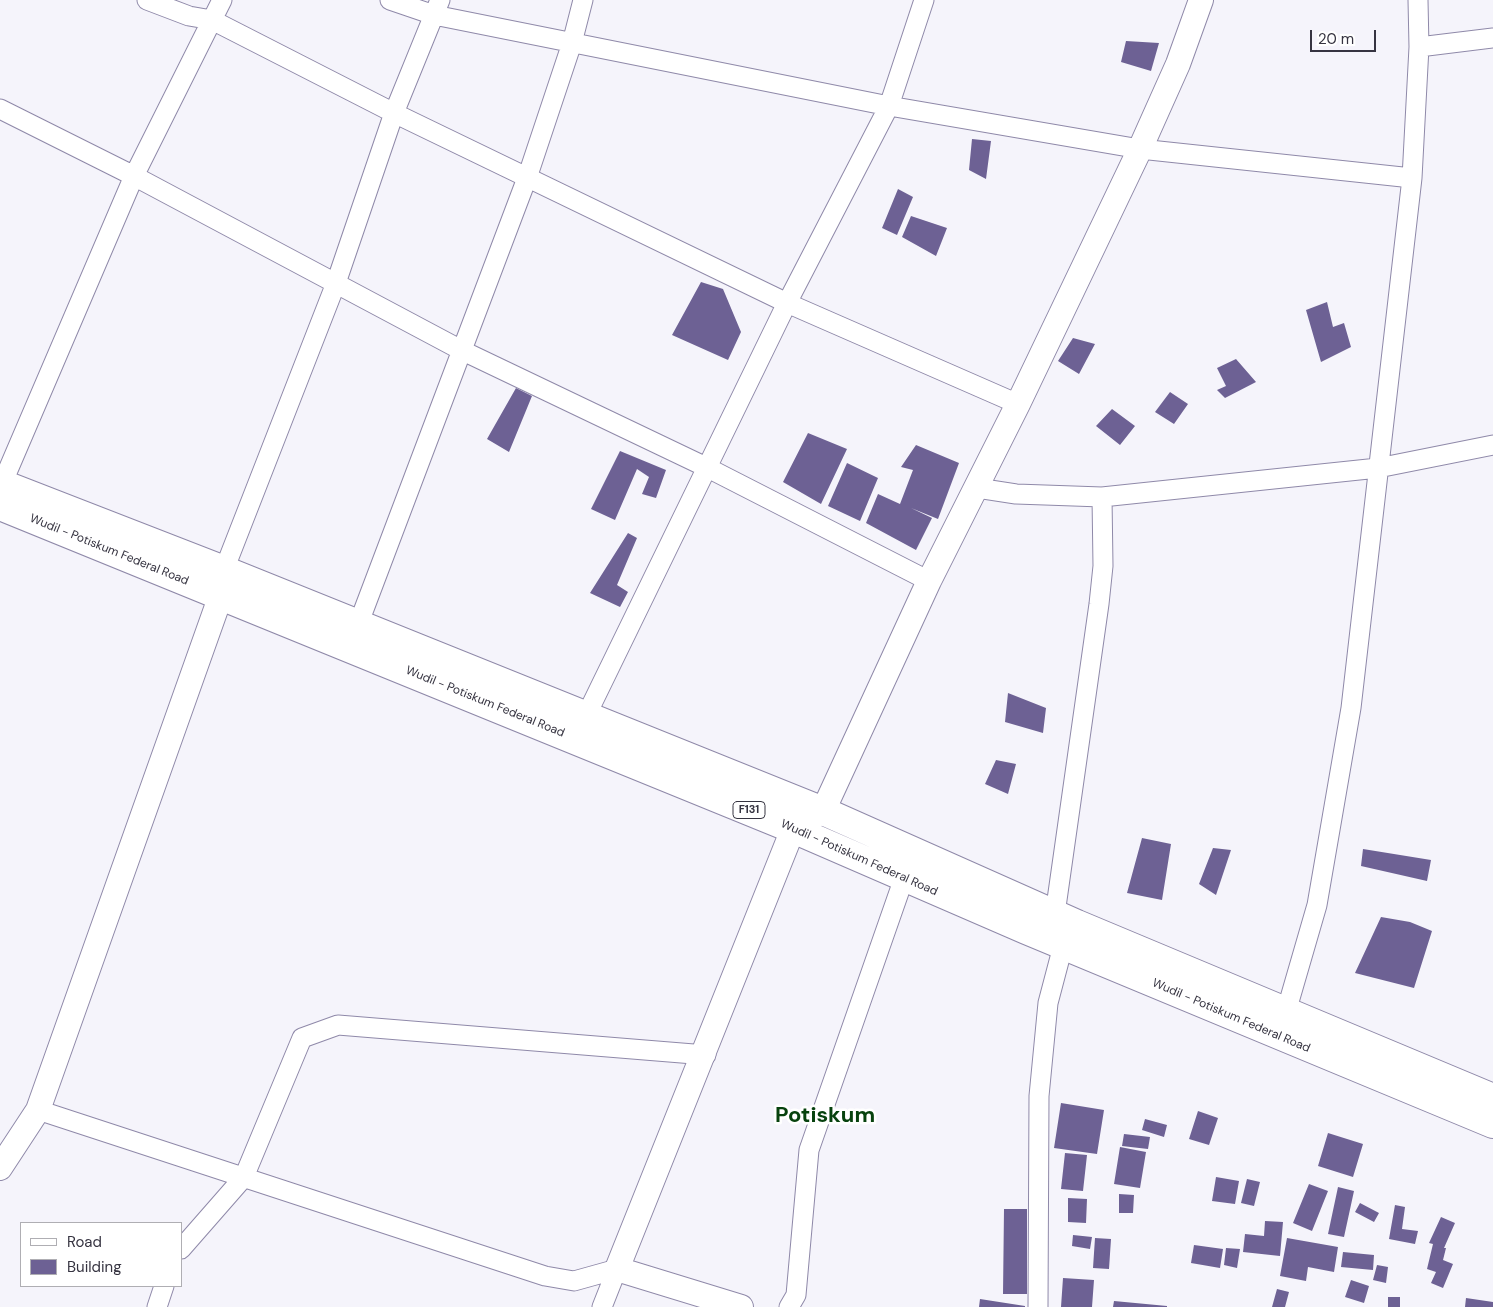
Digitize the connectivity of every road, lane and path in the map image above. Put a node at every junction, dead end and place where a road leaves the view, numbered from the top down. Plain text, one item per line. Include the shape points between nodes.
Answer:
1 (147, 0) edge
2 (222, 0) edge
3 (390, 0) edge
4 (583, 0) edge
5 (924, 0) edge
6 (1201, 0) edge
7 (1418, 0) edge
8 (437, 8) edge
9 (212, 20) junction
10 (1493, 38) edge
11 (572, 43) junction
12 (1419, 47) junction
13 (889, 106) junction
14 (0, 109) edge
15 (394, 113) junction
16 (1140, 149) junction
17 (134, 176) junction
18 (527, 178) junction
19 (1412, 178) junction
20 (336, 283) junction
21 (787, 304) junction
22 (461, 350) junction
23 (1018, 404) junction
24 (1493, 445) edge
25 (708, 468) junction
26 (1378, 468) junction
27 (977, 488) junction
28 (1102, 497) junction
29 (1, 500) edge
30 (929, 580) junction
31 (222, 583) junction
32 (358, 625) junction
33 (586, 716) junction
34 (823, 811) junction
35 (793, 828) junction
36 (904, 878) junction
37 (1055, 914) junction
38 (1063, 946) junction
39 (1286, 1012) junction
40 (704, 1056) junction
41 (1493, 1098) edge
42 (38, 1110) junction
43 (1493, 1124) edge
44 (0, 1168) edge
45 (244, 1177) junction
46 (182, 1248) edge
47 (617, 1269) junction
48 (164, 1287) edge
49 (157, 1307) edge
50 (602, 1307) edge
51 (741, 1307) edge
52 (789, 1307) edge
53 (1038, 1307) edge

1 - 9 street via 189,16
2 - 9 street
3 - 8 street
4 - 11 street
5 - 13 street
6 - 16 street via 1178,64
7 - 12 street
8 - 11 street
8 - 15 street
9 - 15 street
9 - 17 street
10 - 12 street
11 - 13 street
11 - 18 street
12 - 19 street
13 - 16 street
13 - 21 street
14 - 17 street
15 - 18 street
15 - 20 street
16 - 19 street
16 - 23 street
17 - 20 street
17 - 29 street
18 - 21 street
18 - 22 street
19 - 26 street
20 - 22 street
20 - 31 street
21 - 23 street
21 - 25 street
22 - 25 street
22 - 32 street
23 - 27 street
24 - 26 street
25 - 30 street
25 - 33 street
26 - 28 street
26 - 39 street via 1349,717 1317,905
27 - 28 street via 1016,494
27 - 30 street
28 - 37 street via 1103,566 1099,604
29 - 31 main road, Wudil - Potiskum Federal Road / F131
30 - 34 street
31 - 32 main road, Wudil - Potiskum Federal Road / F131
31 - 35 main road, Wudil - Potiskum Federal Road / F131
31 - 42 street
32 - 33 main road, Wudil - Potiskum Federal Road / F131
33 - 34 main road, Wudil - Potiskum Federal Road / F131
34 - 35 street
34 - 37 main road, Wudil - Potiskum Federal Road / F131
35 - 36 main road, Wudil - Potiskum Federal Road / F131
35 - 40 street
36 - 38 main road, Wudil - Potiskum Federal Road / F131
36 - 52 street via 809,1150 796,1295
37 - 39 main road, Wudil - Potiskum Federal Road / F131
38 - 43 main road, Wudil - Potiskum Federal Road / F131
38 - 53 street via 1048,1003 1039,1096
39 - 41 main road, Wudil - Potiskum Federal Road / F131
40 - 45 street via 338,1025 302,1038
40 - 47 street
42 - 44 street
42 - 45 street
45 - 46 street
45 - 47 street via 546,1276 574,1280
47 - 50 street
47 - 51 street
48 - 49 street

